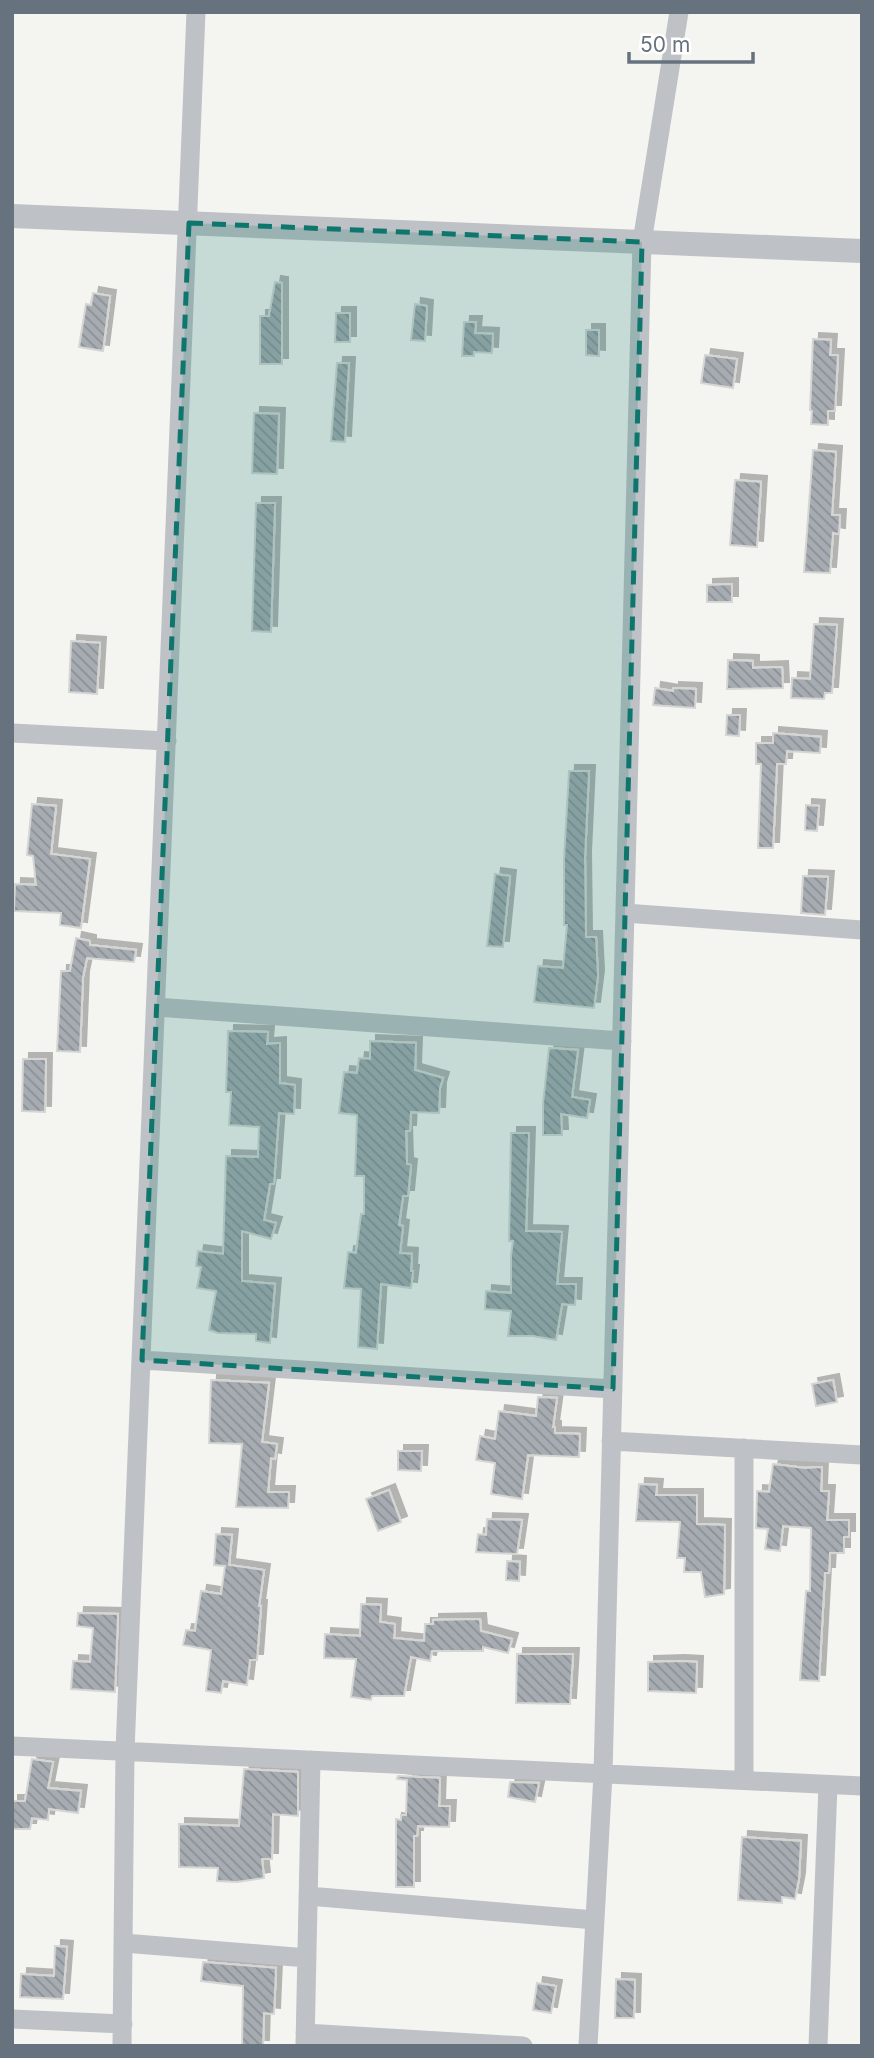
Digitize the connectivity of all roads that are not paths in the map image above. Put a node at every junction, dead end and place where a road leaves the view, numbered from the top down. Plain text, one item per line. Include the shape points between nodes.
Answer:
1 (196, 12) edge
2 (679, 12) edge
3 (12, 216) edge
4 (189, 223) junction
5 (642, 242) junction
6 (862, 251) edge
7 (12, 733) edge
8 (167, 741) junction
9 (625, 913) junction
10 (862, 930) edge
11 (156, 1007) junction
12 (622, 1041) junction
13 (142, 1360) junction
14 (612, 1389) junction
15 (611, 1441) junction
16 (744, 1448) junction
17 (862, 1455) edge
18 (12, 1746) edge
19 (125, 1751) junction
20 (311, 1760) junction
21 (603, 1774) junction
22 (744, 1780) junction
23 (828, 1784) junction
24 (862, 1786) edge
25 (308, 1896) junction
26 (595, 1920) junction
27 (124, 1943) junction
28 (307, 1958) junction
29 (12, 2019) edge
30 (123, 2024) junction
31 (305, 2039) edge
32 (122, 2046) edge
33 (523, 2046) edge
34 (588, 2046) edge
35 (818, 2046) edge

1 - 4 street
2 - 5 street
3 - 4 street
4 - 5 street
4 - 8 street
5 - 6 street
5 - 9 street
7 - 8 street
8 - 11 street
9 - 10 street
9 - 12 street
11 - 12 street
11 - 13 street
12 - 14 street
13 - 14 street
13 - 19 street
14 - 15 street
15 - 16 street
15 - 21 street
16 - 17 street
16 - 22 street
18 - 19 street
19 - 20 street
19 - 27 street
20 - 21 street
20 - 25 street
21 - 22 street
21 - 26 street
22 - 23 street
23 - 24 street
23 - 35 street
25 - 26 street
25 - 28 street
26 - 34 street
27 - 28 street
27 - 30 street
28 - 31 street
29 - 30 street
30 - 32 street
31 - 33 street

